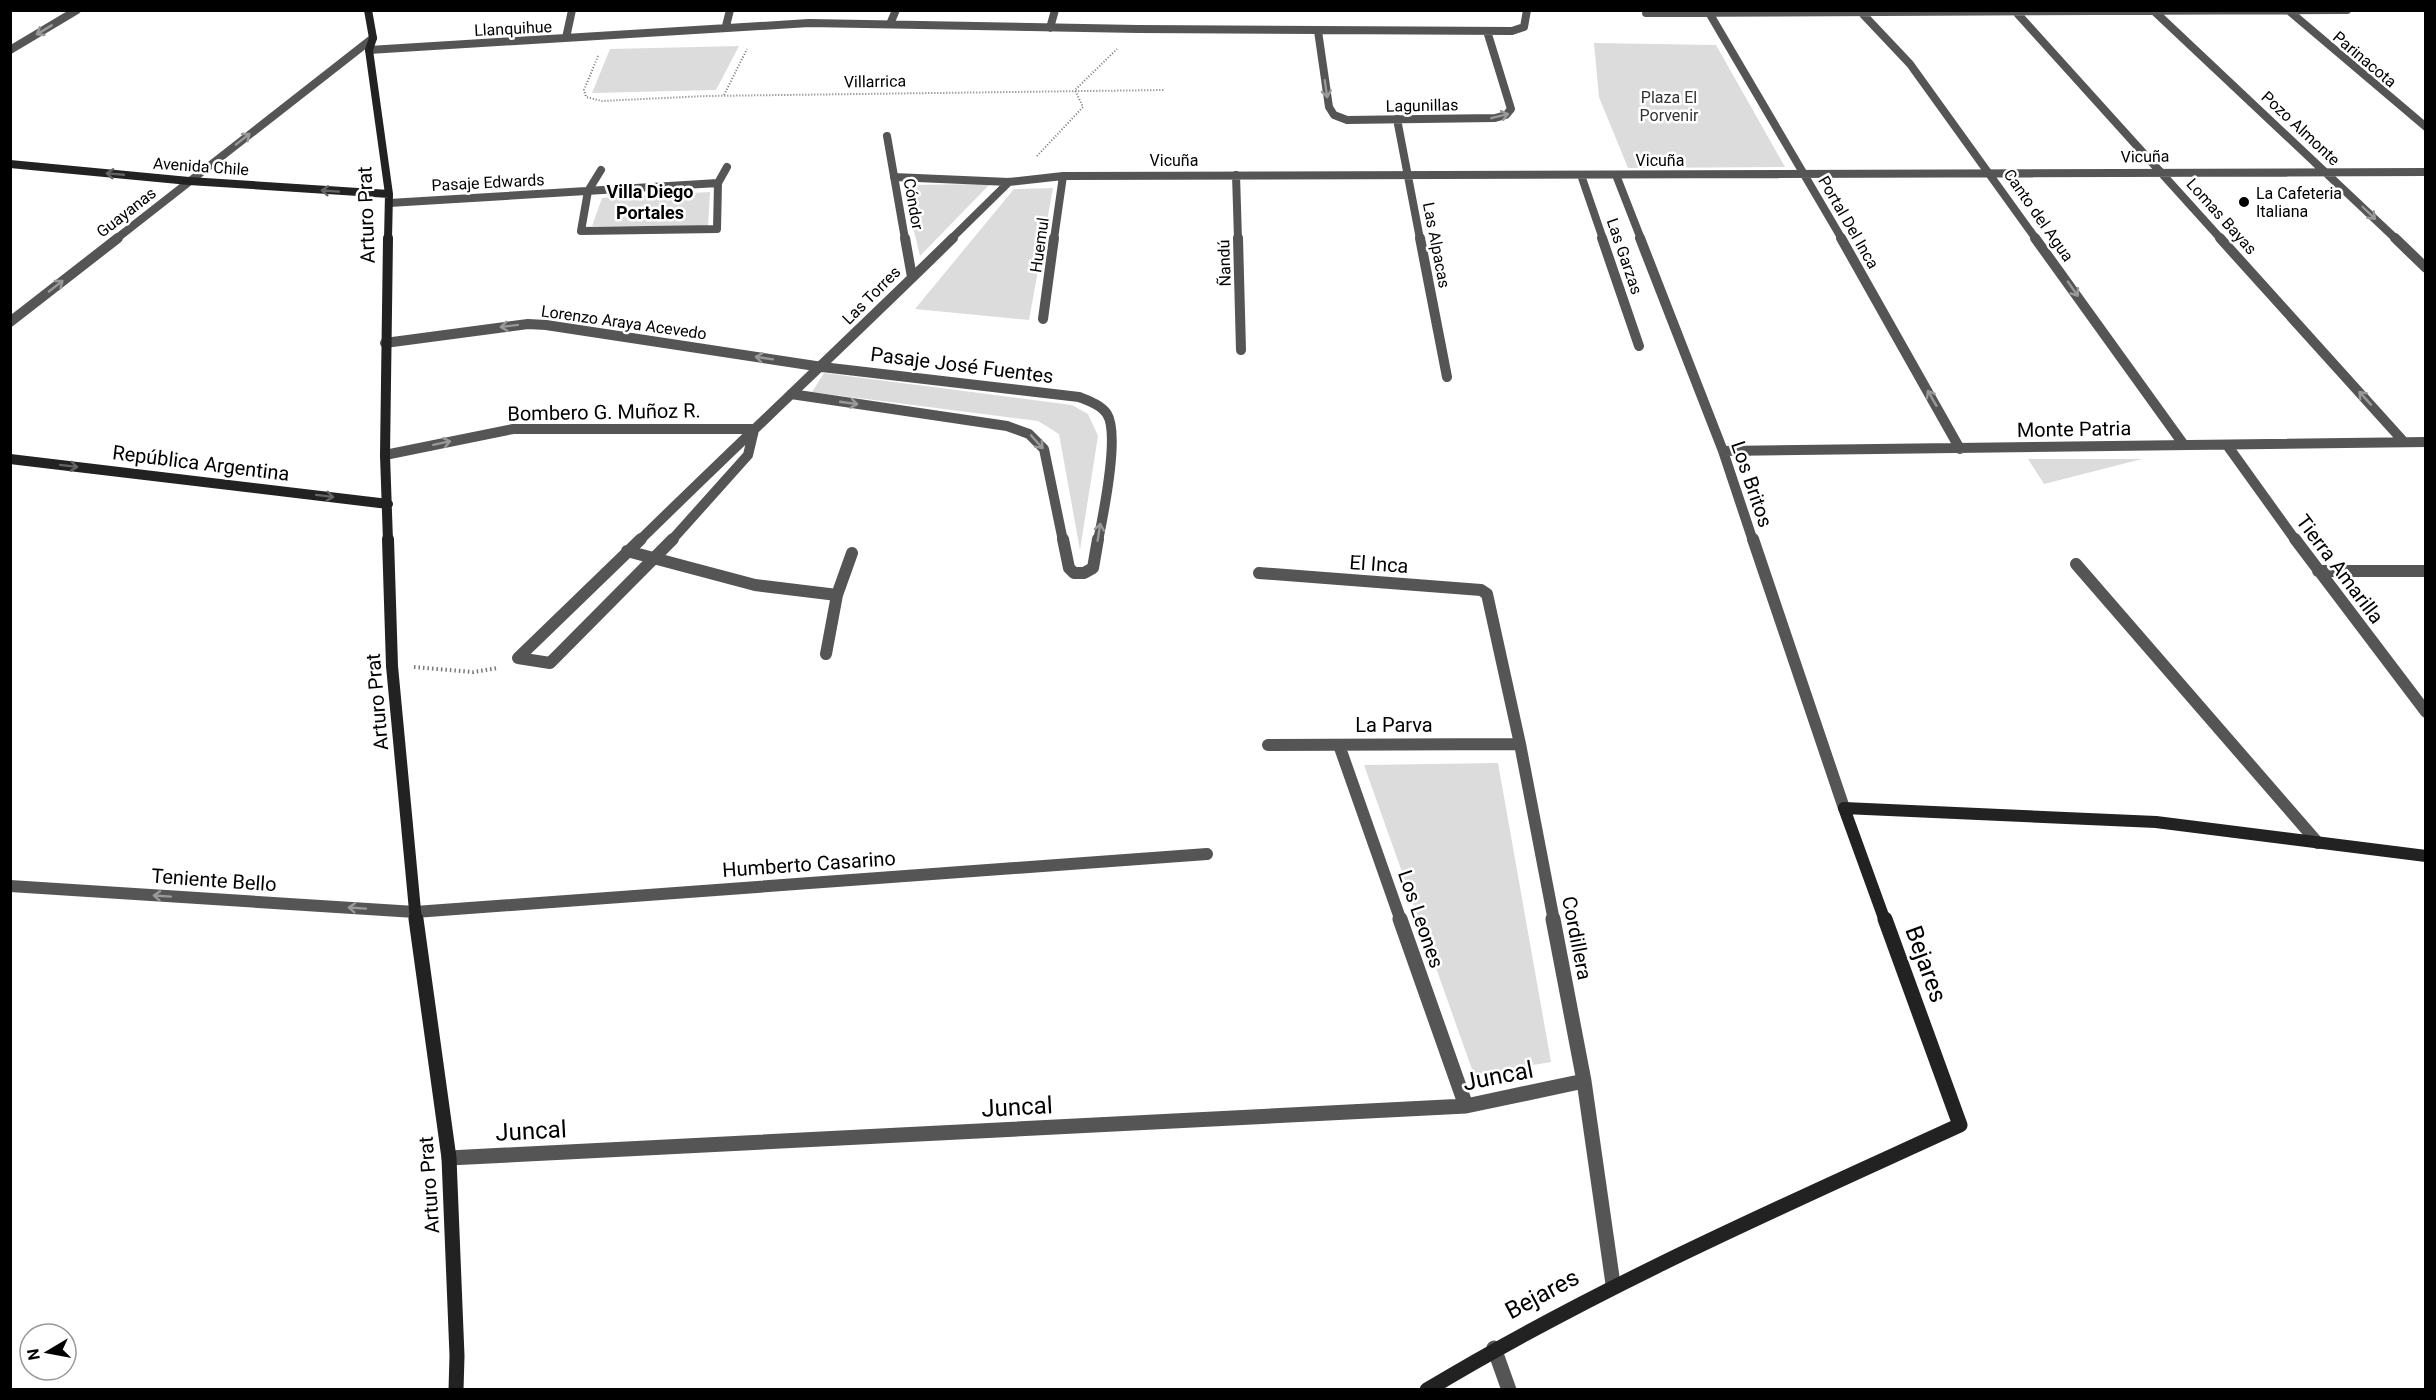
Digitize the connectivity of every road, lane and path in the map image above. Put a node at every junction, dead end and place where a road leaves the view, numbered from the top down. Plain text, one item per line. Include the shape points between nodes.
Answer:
1 (77, 10) edge
2 (368, 10) edge
3 (572, 10) edge
4 (730, 10) edge
5 (896, 10) edge
6 (1055, 10) edge
7 (1527, 10) edge
8 (2347, 10) edge
9 (1859, 11) edge
10 (1993, 11) edge
11 (2130, 11) edge
12 (2154, 11) edge
13 (2288, 11) edge
14 (1708, 12) edge
15 (2016, 12) junction
16 (1646, 13) dead end
17 (752, 24) junction
18 (890, 24) junction
19 (726, 27) junction
20 (1050, 28) junction
21 (1138, 29) junction
22 (1318, 31) junction
23 (1487, 32) junction
24 (608, 35) junction
25 (566, 38) junction
26 (371, 44) junction
27 (10, 50) edge
28 (1075, 90) junction
29 (1165, 90) dead end
30 (724, 95) junction
31 (1398, 119) junction
32 (2426, 128) edge
33 (887, 136) dead end
34 (1031, 159) dead end
35 (10, 164) edge
36 (727, 167) dead end
37 (601, 170) dead end
38 (2161, 171) junction
39 (2327, 172) junction
40 (2426, 172) edge
41 (1991, 173) junction
42 (1409, 174) junction
43 (1805, 174) junction
44 (1236, 175) junction
45 (1581, 175) junction
46 (1616, 175) junction
47 (1064, 176) junction
48 (894, 177) junction
49 (189, 181) junction
50 (1009, 182) junction
51 (718, 183) junction
52 (588, 191) junction
53 (389, 199) junction
54 (2426, 268) edge
55 (912, 277) junction
56 (1043, 319) dead end
57 (10, 322) edge
58 (385, 344) junction
59 (1639, 346) dead end
60 (1241, 350) dead end
61 (822, 367) junction
62 (1447, 377) dead end
63 (791, 394) junction
64 (754, 429) junction
65 (2404, 442) junction
66 (2426, 442) edge
67 (2184, 445) junction
68 (2227, 445) junction
69 (1960, 449) junction
70 (1723, 451) junction
71 (385, 455) junction
72 (10, 459) edge
73 (388, 504) junction
74 (627, 551) junction
75 (852, 553) dead end
76 (655, 559) junction
77 (2076, 564) dead end
78 (2318, 571) junction
79 (2426, 571) edge
80 (1259, 573) dead end
81 (837, 595) junction
82 (1490, 601) joint
83 (826, 654) dead end
84 (518, 658) junction
85 (392, 666) junction
86 (2425, 711) edge
87 (1520, 744) junction
88 (1268, 745) dead end
89 (1339, 745) junction
90 (1844, 808) junction
91 (2318, 843) junction
92 (1207, 854) dead end
93 (2426, 856) edge
94 (10, 886) edge
95 (415, 912) junction
96 (1584, 1081) junction
97 (1466, 1106) junction
98 (449, 1158) junction
99 (1613, 1284) junction
100 (1494, 1348) junction
101 (456, 1389) edge
102 (1427, 1389) edge
103 (1509, 1389) edge

1 -> 27 street
2 - 26 main road, Arturo Prat
3 - 25 street
4 - 19 street
5 - 18 street
6 - 20 street
7 - 23 street, Llanquihue via 1521,29
8 - 13 street
9 - 10 street
9 - 14 street
9 - 41 street, Canto del Agua via 1910,64
10 - 15 street
11 - 12 street
11 - 15 street
12 - 13 street
12 - 39 street, Pozo Almonte
13 - 32 street, Parinacota
14 - 16 street
14 - 43 street, Portal Del Inca
15 - 38 street, Lomas Bayas
17 - 18 street, Llanquihue
17 - 19 street, Llanquihue
17 - 30 path via 746,52
18 - 20 street, Llanquihue
19 - 24 street, Llanquihue
20 - 21 street, Llanquihue
21 - 22 street, Llanquihue
21 - 28 path
22 - 23 street, Llanquihue
22 -> 31 street, Lagunillas via 1329,107 1334,116 1347,120
31 -> 23 street, Lagunillas via 1495,118 1510,113
24 - 25 street, Llanquihue
24 - 30 path, Villarrica via 584,90 586,97 602,101
25 - 26 street, Llanquihue
49 -> 26 street, Guayanas
26 - 53 main road, Arturo Prat
28 - 29 path, Villarrica
28 - 30 path, Villarrica
28 - 34 path via 1083,107 1041,154
31 - 42 street, Las Alpacas
33 - 48 street, Cóndor
49 -> 35 main road, Avenida Chile
36 - 51 street
37 - 52 street
38 - 39 street, Vicuña
38 - 41 street, Vicuña
65 -> 38 street, Lomas Bayas
39 - 40 street, Vicuña
39 -> 54 street, Pozo Almonte
41 - 43 street, Vicuña
41 -> 67 street, Canto del Agua
42 - 44 street, Vicuña
42 - 45 street, Vicuña
42 - 62 street, Las Alpacas
43 - 46 street, Vicuña
69 -> 43 street, Portal Del Inca
44 - 47 street, Vicuña
44 - 60 street, Ñandú
45 - 46 street, Vicuña
45 - 59 street, Las Garzas
46 - 70 street, Los Britos
47 - 50 street, Vicuña
47 - 56 street, Huemul
48 - 50 street, Vicuña
48 - 55 street, Cóndor
53 -> 49 main road, Avenida Chile
57 -> 49 street, Guayanas
50 - 55 street, Las Torres
51 - 52 street, Pasaje Edwards
51 - 52 street via 717,229 581,231
52 - 53 street, Pasaje Edwards
53 - 58 main road, Arturo Prat
55 - 61 street, Las Torres
61 -> 58 street, Lorenzo Araya Acevedo via 528,324
58 - 71 main road, Arturo Prat
61 - 63 street, Las Torres
63 -> 61 street, Pasaje José Fuentes via 1007,426 1029,434 1044,449 1069,568 1074,573 1093,568 1113,440 1108,416 1096,404 1079,397
63 - 64 street, Las Torres
71 -> 64 street, Bombero G. Muñoz R. via 513,429
64 - 74 street, Las Torres
64 - 76 street via 748,455
65 - 66 street, Monte Patria
65 - 68 street, Monte Patria
67 - 68 street, Monte Patria
67 - 69 street, Monte Patria
68 - 78 street, Tierra Amarilla
69 - 70 street, Monte Patria
70 - 90 street, Los Britos
71 - 73 main road, Arturo Prat
72 -> 73 main road, República Argentina
73 - 85 main road, Arturo Prat
74 - 76 street
74 - 84 street, Las Torres
75 - 81 street
76 - 81 street via 755,585
76 - 84 street via 550,663
77 - 91 street
78 - 79 street
78 - 86 street, Tierra Amarilla
80 - 82 street, El Inca via 1481,590
81 - 83 street
82 - 87 street, Cordillera
84 - 85 path via 495,669 473,672
85 - 95 main road, Arturo Prat
87 - 89 street, La Parva
87 - 96 street, Cordillera
88 - 89 street, La Parva
89 - 97 street, Los Leones
90 - 91 main road via 2156,822
90 - 99 main road, Bejares via 1960,1125
91 - 93 main road
92 - 95 street, Humberto Casarino
95 -> 94 street, Teniente Bello
95 - 98 main road, Arturo Prat
96 - 97 street, Juncal
96 - 99 street, Cordillera
97 - 98 street, Juncal
98 - 101 main road, Arturo Prat
99 - 100 main road, Bejares
100 - 102 main road, Bejares
100 - 103 street

